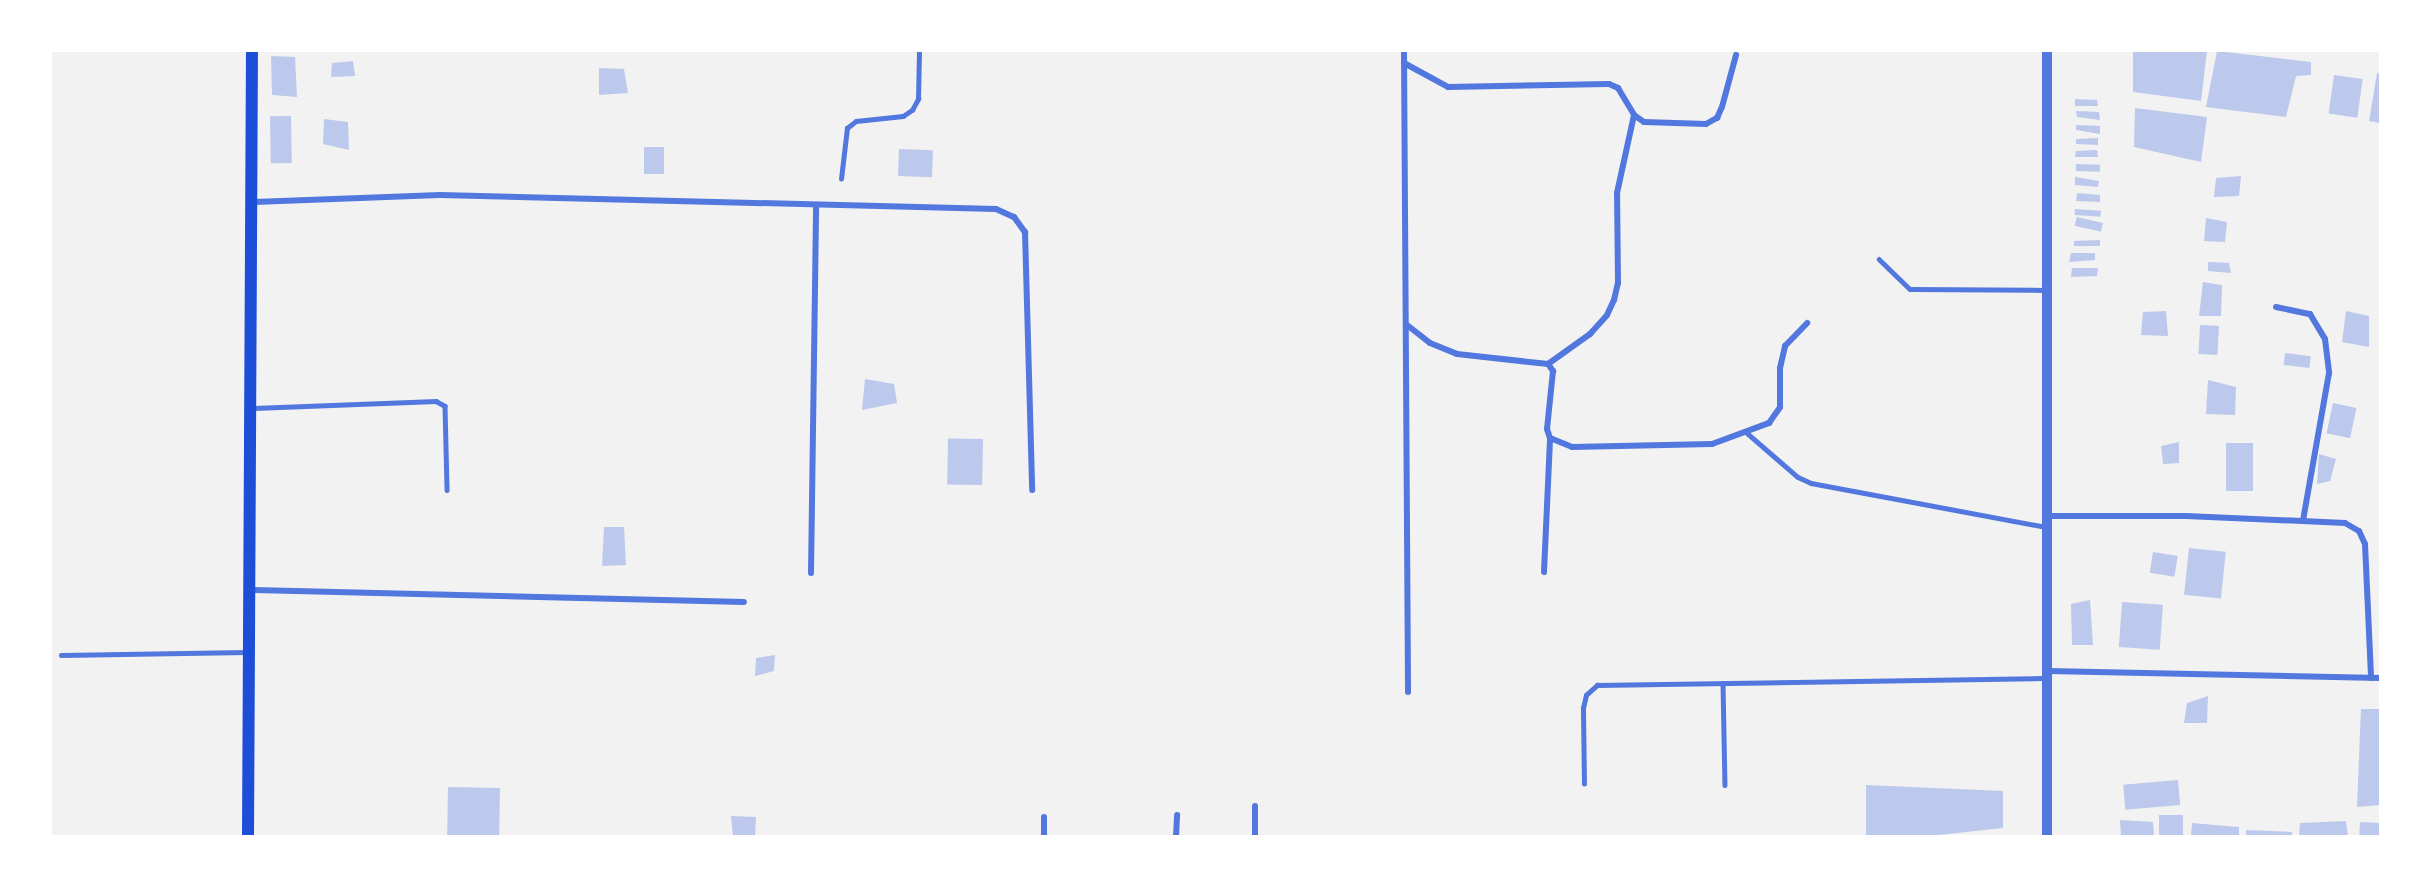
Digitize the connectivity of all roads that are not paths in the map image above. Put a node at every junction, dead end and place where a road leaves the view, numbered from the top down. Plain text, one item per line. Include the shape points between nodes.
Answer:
1 (252, 51) edge
2 (919, 51) edge
3 (1404, 51) edge
4 (2047, 51) edge
5 (1736, 55) dead end
6 (1404, 63) junction
7 (1634, 115) junction
8 (841, 179) dead end
9 (251, 202) junction
10 (816, 205) junction
11 (1879, 259) dead end
12 (2047, 290) junction
13 (2276, 307) dead end
14 (1807, 323) dead end
15 (1407, 325) junction
16 (1548, 364) junction
17 (251, 408) junction
18 (1747, 433) junction
19 (1550, 438) junction
20 (447, 490) dead end
21 (1032, 490) dead end
22 (2048, 516) junction
23 (2303, 520) junction
24 (2048, 528) junction
25 (1544, 572) dead end
26 (811, 573) dead end
27 (251, 590) junction
28 (744, 602) dead end
29 (247, 652) junction
30 (61, 655) dead end
31 (2048, 674) junction
32 (2371, 678) junction
33 (2380, 678) edge
34 (1723, 683) junction
35 (1408, 692) dead end
36 (1584, 784) dead end
37 (1725, 785) dead end
38 (1255, 806) dead end
39 (1177, 815) dead end
40 (1044, 817) dead end
41 (248, 836) edge
42 (1044, 836) edge
43 (1176, 836) edge
44 (1255, 836) edge
45 (2047, 836) edge

1 - 9 main road
2 - 8 lane via 918,99 912,110 903,116 856,122 847,128
3 - 6 street
4 - 12 street
5 - 7 street via 1716,118 1706,124 1644,122
6 - 7 street via 1448,87 1614,86
6 - 15 street
7 - 16 street via 1617,193 1618,283 1614,300 1590,334
9 - 10 street via 440,195
9 - 17 main road
10 - 21 street via 996,209 1014,217 1025,232
10 - 26 street
11 - 12 lane via 1910,289
12 - 22 street
13 - 23 street via 2310,314 2325,339 2329,372
14 - 18 street via 1785,345 1779,407 1769,423
15 - 16 street via 1430,343 1466,356
15 - 35 street
16 - 19 street via 1553,371 1546,429
17 - 20 lane via 436,401 445,406
17 - 27 main road
18 - 19 street via 1712,444 1572,447
18 - 24 lane via 1810,483
19 - 25 street
22 - 23 street
22 - 24 street
23 - 32 street via 2345,524 2359,531 2365,544 2366,650
24 - 31 street
27 - 28 street
27 - 29 main road
29 - 30 lane
29 - 41 main road
31 - 32 street
31 - 34 lane
31 - 45 street
32 - 33 street
34 - 36 lane via 1597,685 1586,695 1583,708
34 - 37 lane
38 - 44 street
39 - 43 street
40 - 42 street

